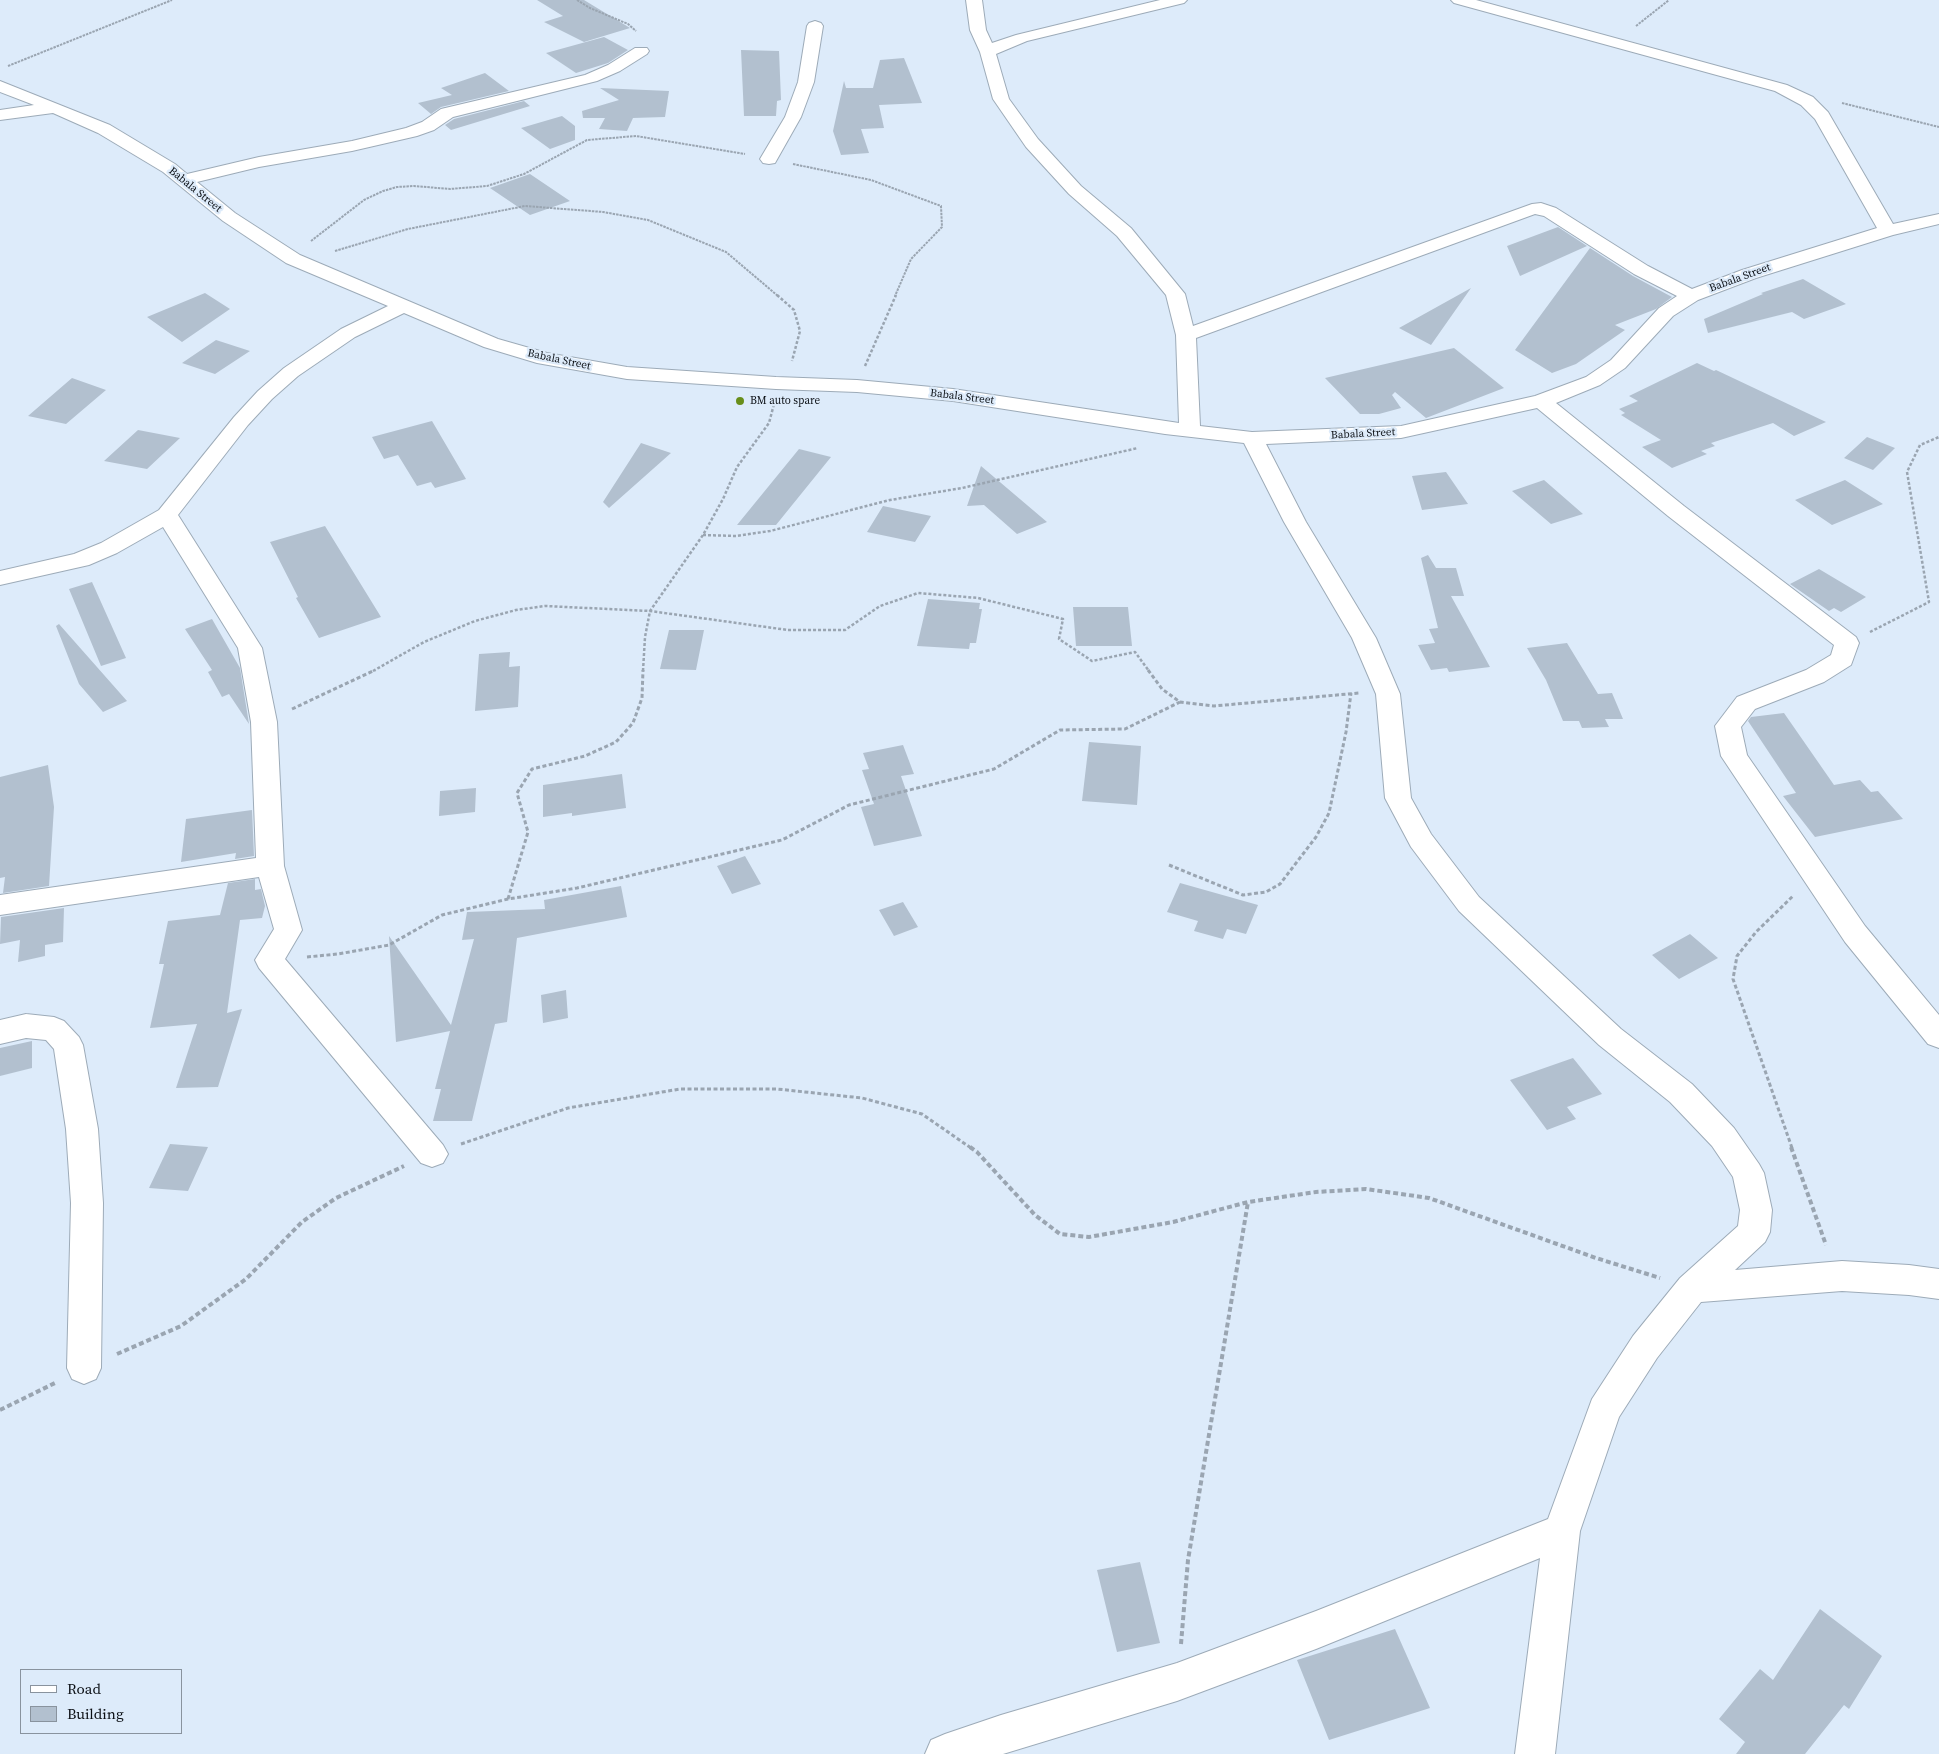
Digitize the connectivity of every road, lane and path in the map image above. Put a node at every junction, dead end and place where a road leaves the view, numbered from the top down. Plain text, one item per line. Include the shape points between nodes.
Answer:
1 (172, 0) edge
2 (576, 0) edge
3 (974, 0) edge
4 (1179, 0) edge
5 (1459, 0) edge
6 (1669, 0) edge
7 (815, 26) dead end
8 (1614, 42) junction
9 (641, 51) joint
10 (988, 52) junction
11 (0, 69) edge
12 (0, 86) edge
13 (1836, 102) dead end
14 (56, 108) junction
15 (0, 115) edge
16 (1939, 127) edge
17 (769, 158) junction
18 (182, 180) junction
19 (1939, 219) edge
20 (1888, 231) junction
21 (299, 262) junction
22 (1691, 296) junction
23 (402, 306) junction
24 (1186, 335) junction
25 (776, 383) junction
26 (858, 386) junction
27 (1541, 401) junction
28 (1165, 428) junction
29 (1190, 431) junction
30 (1939, 436) edge
31 (1252, 438) junction
32 (167, 515) junction
33 (703, 535) junction
34 (0, 578) edge
35 (650, 611) junction
36 (1847, 643) junction
37 (1351, 693) junction
38 (1388, 694) junction
39 (1180, 702) junction
40 (264, 722) junction
41 (1169, 865) dead end
42 (270, 866) junction
43 (1812, 870) junction
44 (508, 899) junction
45 (0, 905) edge
46 (268, 960) junction
47 (0, 1032) edge
48 (1939, 1036) edge
49 (432, 1154) junction
50 (1248, 1202) junction
51 (1842, 1276) junction
52 (1939, 1284) edge
53 (1692, 1288) junction
54 (84, 1368) junction
55 (0, 1410) edge
56 (1562, 1531) junction
57 (1178, 1682) junction
58 (945, 1754) edge
59 (1535, 1754) edge

1 - 11 path
2 - 9 path via 635,28
3 - 10 street via 978,30
4 - 10 street via 1022,38
5 - 8 street
6 - 8 path
7 - 17 street via 806,82 793,117
8 - 20 street via 1781,88 1808,102 1822,116
9 - 18 street via 591,78 461,108 411,132
10 - 24 street via 1001,99 1032,143 1074,190 1124,232 1157,270 1175,294
12 - 14 street, Babala Street
13 - 16 path
14 - 15 street
14 - 18 street, Babala Street via 104,129 169,168
17 - 21 path via 636,136 587,140 524,174 487,186 450,189 414,186 383,191 364,200 319,234
17 - 26 path via 871,180 941,206 942,227 911,259
18 - 21 street, Babala Street via 230,217
19 - 20 street, Babala Street
20 - 22 street, Babala Street via 1749,274
21 - 23 street, Babala Street
21 - 25 path via 408,229 525,206 602,212 648,220 726,252 794,310 800,331 794,358
22 - 24 street via 1541,208
22 - 27 street, Babala Street via 1666,312 1618,364 1593,381
23 - 25 street, Babala Street via 491,343 544,359 627,373
23 - 32 street via 348,333 291,372 265,395
24 - 29 street
25 - 26 street, Babala Street
25 - 33 path via 769,423 737,467
26 - 28 street, Babala Street via 953,395
27 - 31 street, Babala Street via 1401,432
27 - 36 street via 1660,499
28 - 29 street, Babala Street
28 - 33 path via 1146,446 1130,451 962,488 890,500 770,531 736,536
29 - 31 street, Babala Street
30 - 36 path via 1920,445 1907,472 1929,602
31 - 38 street via 1295,522 1364,638
32 - 34 street via 110,548 81,560
32 - 40 street via 250,648
33 - 35 path
35 - 39 path via 788,630 845,630 880,606 918,593 978,598 1063,619 1059,639 1092,661 1135,652 1162,689
35 - 40 path via 545,606 475,621 424,642 371,672
35 - 44 path via 645,637 642,698 633,723 608,746 584,756 532,769 518,793 528,832
36 - 43 street via 1842,659 1815,676 1746,703 1728,726 1734,756
37 - 38 path
37 - 39 path via 1214,706
37 - 41 path via 1329,813 1280,884 1266,892 1243,895
38 - 53 street via 1398,798 1421,840 1464,897 1610,1037 1681,1093 1724,1137 1748,1173 1756,1210 1754,1232
39 - 44 path via 1125,729 1060,730 994,769 849,805 782,840 577,888
40 - 42 street
42 - 45 street
42 - 46 street via 288,930
43 - 48 street via 1855,934
43 - 51 path via 1792,899 1756,932 1737,956 1733,979 1825,1242
44 - 46 path via 442,915 389,945 338,954
46 - 49 street
47 - 54 street via 26,1026 54,1028 68,1044 82,1129 87,1204
49 - 50 path via 568,1108 680,1089 777,1089 862,1098 922,1114 977,1152 1035,1215 1060,1234 1089,1238 1173,1222
49 - 54 path via 336,1198 302,1222 246,1279 181,1326
50 - 53 path via 1366,1189 1428,1198 1596,1258
50 - 57 path via 1188,1560
51 - 52 street
51 - 53 street
53 - 56 street via 1644,1347 1604,1410
54 - 55 path
56 - 57 street
56 - 59 street
57 - 58 street

